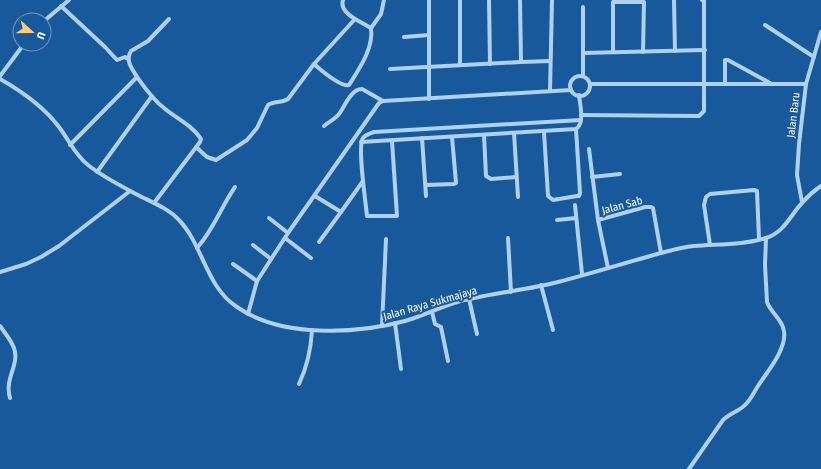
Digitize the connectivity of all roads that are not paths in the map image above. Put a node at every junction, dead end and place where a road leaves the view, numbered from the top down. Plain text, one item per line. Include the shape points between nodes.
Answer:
1 (69, 0) edge
2 (343, 0) edge
3 (384, 0) edge
4 (429, 0) edge
5 (460, 0) edge
6 (489, 0) edge
7 (520, 0) edge
8 (552, 0) edge
9 (674, 0) edge
10 (702, 0) edge
11 (61, 6) junction
12 (583, 7) dead end
13 (52, 14) edge
14 (169, 19) dead end
15 (355, 20) junction
16 (765, 25) dead end
17 (371, 28) junction
18 (821, 32) edge
19 (429, 35) junction
20 (404, 37) dead end
21 (705, 50) junction
22 (675, 51) junction
23 (18, 52) edge
24 (613, 52) junction
25 (643, 52) junction
26 (584, 53) junction
27 (814, 57) junction
28 (128, 59) junction
29 (550, 61) junction
30 (521, 62) junction
31 (314, 64) junction
32 (490, 64) junction
33 (460, 65) junction
34 (429, 67) junction
35 (390, 70) dead end
36 (583, 76) junction
37 (0, 77) edge
38 (137, 77) junction
39 (770, 83) junction
40 (590, 84) junction
41 (705, 84) junction
42 (725, 84) junction
43 (806, 84) junction
44 (571, 90) junction
45 (550, 91) junction
46 (579, 95) junction
47 (152, 96) junction
48 (429, 99) junction
49 (383, 101) junction
50 (581, 118) junction
51 (324, 126) dead end
52 (576, 129) junction
53 (544, 132) junction
54 (514, 133) junction
55 (484, 135) junction
56 (452, 137) junction
57 (422, 138) junction
58 (392, 140) junction
59 (361, 142) junction
60 (70, 145) junction
61 (196, 147) junction
62 (588, 149) dead end
63 (97, 172) junction
64 (620, 174) dead end
65 (516, 177) junction
66 (592, 177) junction
67 (363, 181) junction
68 (426, 185) junction
69 (821, 186) edge
70 (236, 187) dead end
71 (130, 191) junction
72 (315, 196) junction
73 (426, 196) dead end
74 (518, 197) dead end
75 (802, 202) junction
76 (154, 203) junction
77 (575, 205) dead end
78 (341, 212) junction
79 (269, 218) dead end
80 (576, 218) junction
81 (557, 220) dead end
82 (598, 220) junction
83 (288, 233) junction
84 (285, 238) junction
85 (508, 238) dead end
86 (766, 238) junction
87 (386, 239) dead end
88 (759, 240) junction
89 (319, 242) dead end
90 (253, 245) dead end
91 (710, 245) junction
92 (197, 248) junction
93 (661, 253) junction
94 (311, 258) dead end
95 (271, 259) junction
96 (233, 264) dead end
97 (608, 268) junction
98 (0, 272) edge
99 (582, 274) junction
100 (257, 282) junction
101 (541, 285) junction
102 (511, 292) junction
103 (469, 299) junction
104 (432, 312) junction
105 (248, 314) junction
106 (395, 323) junction
107 (0, 326) edge
108 (382, 326) junction
109 (312, 330) junction
110 (553, 330) dead end
111 (477, 334) dead end
112 (448, 361) dead end
113 (401, 369) dead end
114 (299, 384) dead end
115 (10, 398) dead end
116 (689, 469) edge

1 - 11 street
2 - 15 street via 343,8
3 - 17 street via 381,14
4 - 19 street
5 - 33 street
6 - 32 street
7 - 30 street
8 - 29 street
9 - 22 street
10 - 21 street
11 - 13 street
11 - 28 street via 117,60 125,57
12 - 26 street
14 - 28 street via 148,41 131,51
15 - 17 street
15 - 31 street
16 - 27 street
17 - 31 street via 371,40 349,85 345,86
18 - 27 street, Jalan Baru
19 - 20 street
19 - 34 street
21 - 22 street
21 - 41 street
22 - 25 street
23 - 37 street
24 - 25 street
24 - 25 street via 613,2 644,2
24 - 26 street
26 - 36 street
27 - 43 street, Jalan Baru
28 - 38 street
29 - 30 street
29 - 45 street
30 - 32 street
31 - 61 street via 286,100 268,105 257,128 247,140 216,160 207,157
32 - 33 street
33 - 34 street
34 - 35 street
34 - 48 street
36 - 40 street
36 - 44 street via 573,79
37 - 60 street, Jalan Raya Sukmajaya via 35,101 61,130
38 - 47 street
38 - 60 street
39 - 42 street
39 - 42 street via 725,60
39 - 43 street
40 - 41 street
40 - 46 street via 587,92
41 - 42 street
41 - 50 street via 704,111 699,116
43 - 75 street, Jalan Baru via 797,175
44 - 45 street
44 - 46 street
45 - 48 street
46 - 50 street
47 - 61 street via 198,135 201,139
47 - 63 street
48 - 49 street
49 - 51 street via 358,89 338,115
49 - 72 street via 376,106
50 - 52 street
50 - 59 street via 374,132 364,136
52 - 53 street
52 - 53 street via 579,196 553,200 548,196
53 - 54 street
54 - 55 street
54 - 65 street
55 - 56 street
55 - 65 street via 486,176 491,179
56 - 57 street
56 - 68 street via 456,183
57 - 58 street
57 - 68 street
58 - 59 street
58 - 67 street via 397,216 367,216
59 - 67 street
60 - 63 street, Jalan Raya Sukmajaya via 82,161
61 - 76 street
62 - 66 street
63 - 71 street, Jalan Raya Sukmajaya
64 - 66 street
65 - 74 street
66 - 82 street
67 - 78 street
68 - 73 street
69 - 75 street, Jalan Raya Sukmajaya
70 - 92 street via 212,229
71 - 76 street, Jalan Raya Sukmajaya
71 - 98 street via 41,258
72 - 78 street
72 - 83 street
75 - 86 street, Jalan Raya Sukmajaya via 786,225
76 - 92 street, Jalan Raya Sukmajaya via 178,220
77 - 80 street
78 - 89 street
79 - 83 street
80 - 81 street
80 - 99 street
82 - 93 street, Jalan Sab via 645,207 653,208
82 - 97 street
83 - 84 street
84 - 94 street
84 - 95 street
85 - 102 street
86 - 88 street, Jalan Raya Sukmajaya
86 - 116 street via 767,302 783,325 784,340 750,400 723,420
87 - 108 street
88 - 91 street, Jalan Raya Sukmajaya
88 - 91 street via 757,191 710,194 704,201
90 - 95 street
91 - 93 street, Jalan Raya Sukmajaya
92 - 105 street, Jalan Raya Sukmajaya via 218,289 226,299
93 - 97 street, Jalan Raya Sukmajaya
95 - 100 street
96 - 100 street
97 - 99 street, Jalan Raya Sukmajaya
99 - 101 street, Jalan Raya Sukmajaya
100 - 105 street
101 - 102 street, Jalan Raya Sukmajaya
101 - 110 street
102 - 103 street, Jalan Raya Sukmajaya
103 - 104 street, Jalan Raya Sukmajaya
103 - 111 street
104 - 106 street, Jalan Raya Sukmajaya
104 - 112 street via 435,324 441,327
105 - 109 street, Jalan Raya Sukmajaya via 280,325
106 - 108 street, Jalan Raya Sukmajaya
106 - 113 street
107 - 115 street via 14,348 15,363 8,384
108 - 109 street, Jalan Raya Sukmajaya
109 - 114 street via 311,348

